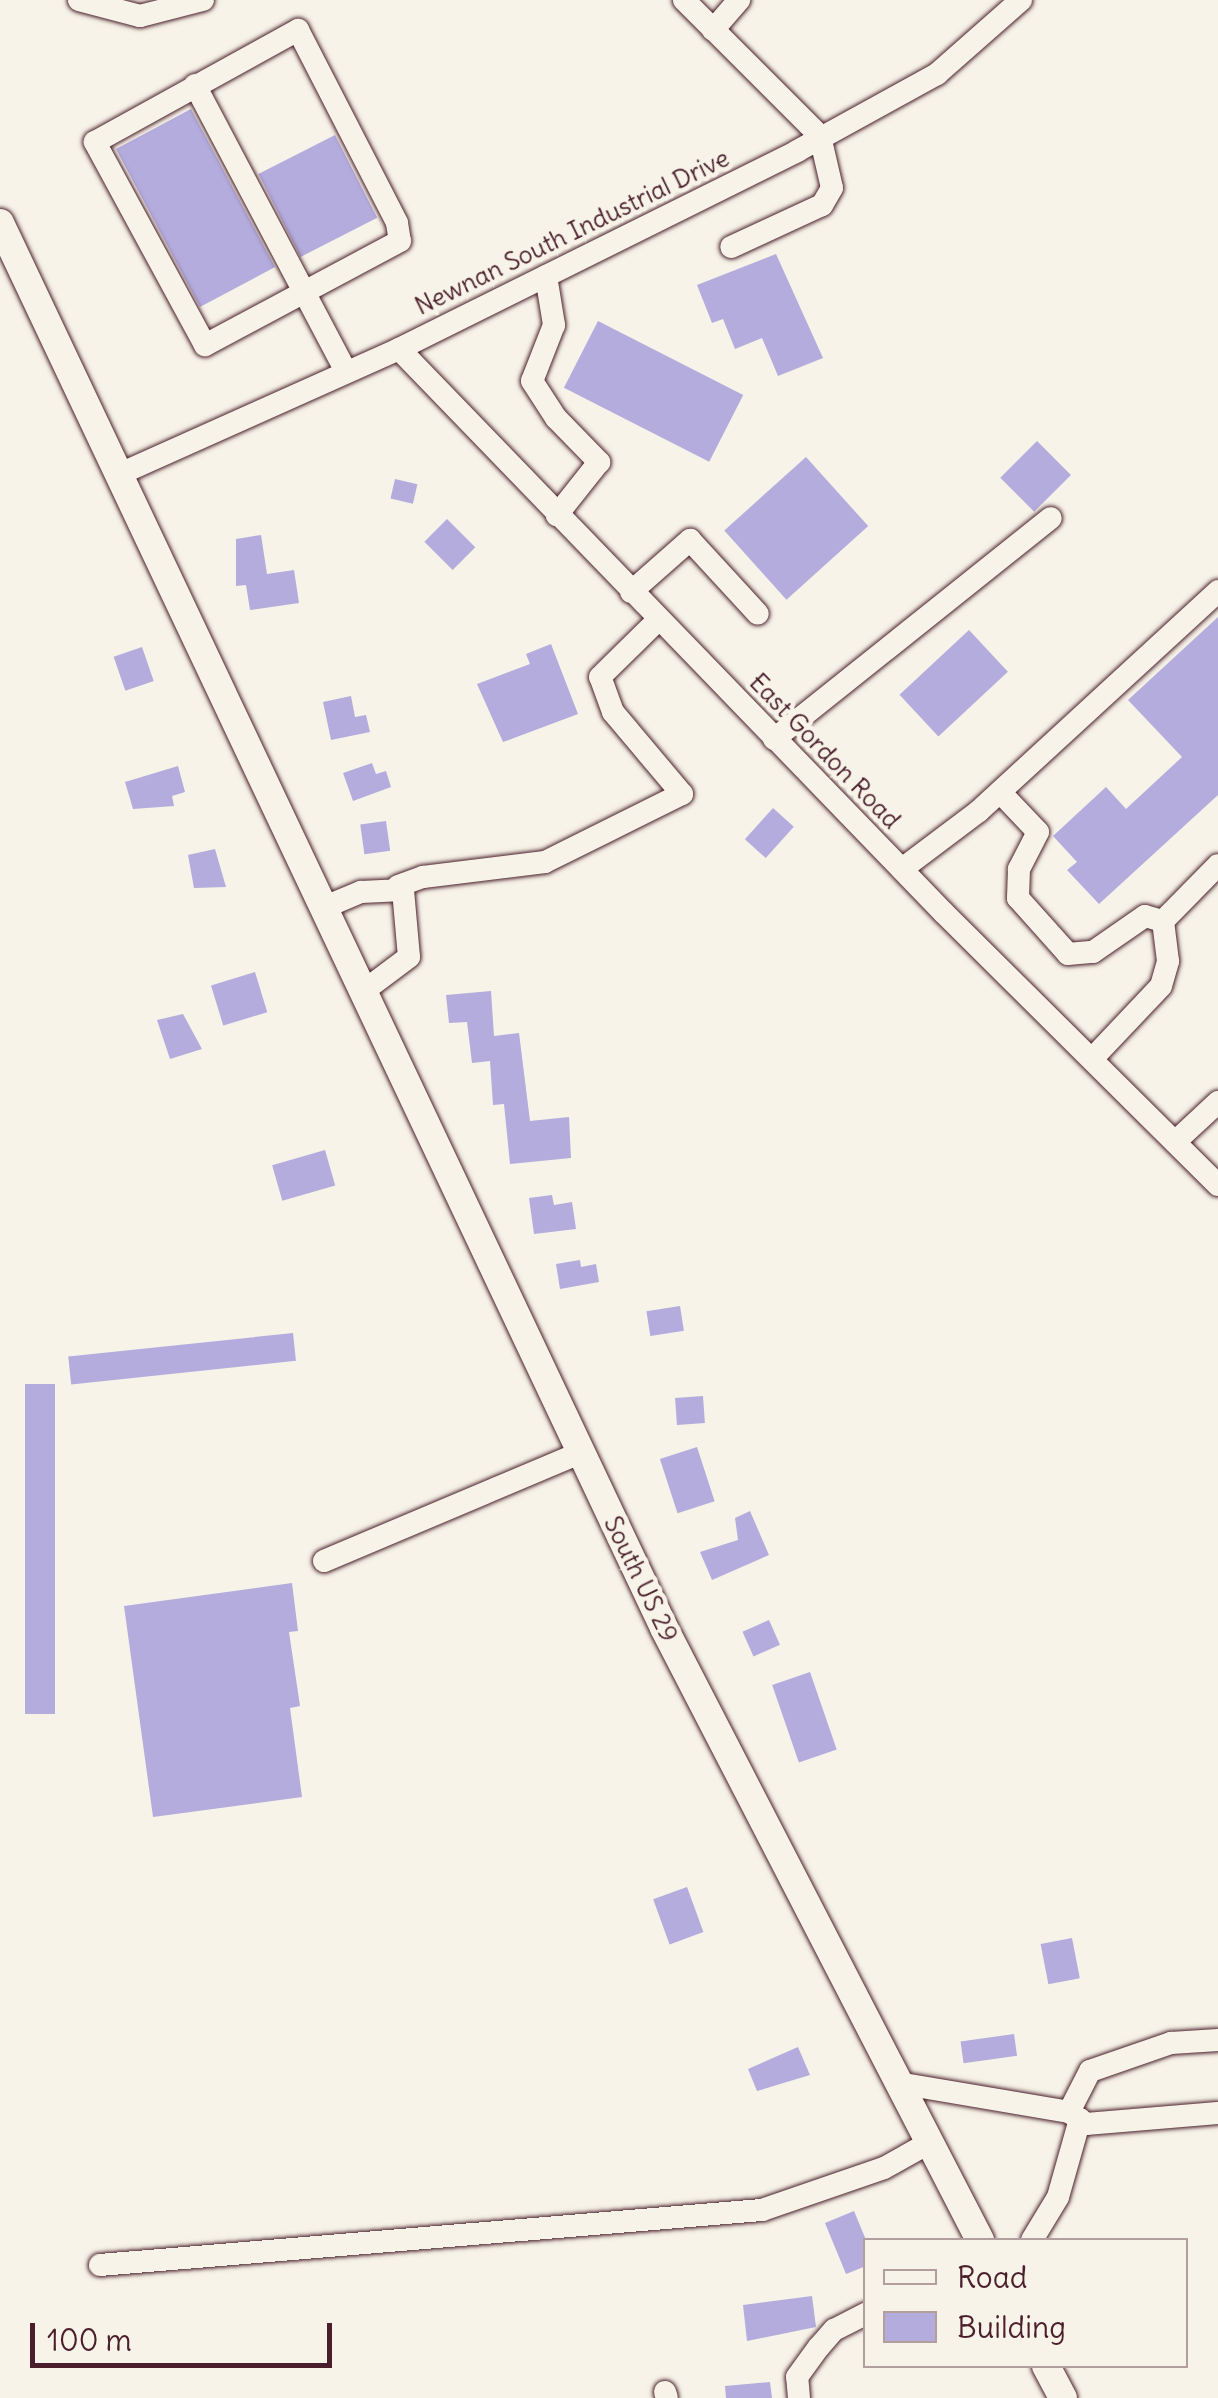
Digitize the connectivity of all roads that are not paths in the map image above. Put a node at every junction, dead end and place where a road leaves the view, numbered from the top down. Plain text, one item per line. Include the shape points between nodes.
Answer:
1 (80, 0) edge
2 (203, 0) edge
3 (684, 0) edge
4 (740, 0) edge
5 (1021, 0) edge
6 (713, 30) junction
7 (195, 85) junction
8 (820, 136) junction
9 (0, 223) edge
10 (731, 247) dead end
11 (546, 276) junction
12 (307, 294) junction
13 (399, 349) junction
14 (346, 372) junction
15 (122, 473) junction
16 (558, 515) junction
17 (1052, 518) dead end
18 (1218, 590) edge
19 (632, 592) junction
20 (758, 614) dead end
21 (658, 620) junction
22 (774, 738) junction
23 (1000, 792) junction
24 (1218, 865) edge
25 (902, 869) junction
26 (398, 886) junction
27 (325, 907) junction
28 (1164, 921) junction
29 (365, 990) junction
30 (1092, 1060) junction
31 (1218, 1102) edge
32 (1176, 1142) junction
33 (1218, 1185) edge
34 (580, 1453) junction
35 (324, 1561) dead end
36 (1218, 2040) edge
37 (898, 2084) junction
38 (1218, 2113) edge
39 (1074, 2115) junction
40 (929, 2142) junction
41 (979, 2238) edge
42 (1033, 2238) edge
43 (100, 2266) dead end
44 (863, 2316) edge
45 (1047, 2368) edge
46 (799, 2398) edge
47 (1063, 2398) edge

1 - 2 street via 140,16
3 - 6 street
4 - 6 street
5 - 8 street, Newnan South Industrial Drive via 938,74
6 - 8 street
7 - 12 street
7 - 12 street via 96,142 206,344
7 - 12 street via 298,30 397,222 400,241
8 - 10 street via 832,188 822,205
8 - 11 street, Newnan South Industrial Drive
9 - 15 main road, South US 29
11 - 13 street, Newnan South Industrial Drive
11 - 16 street via 554,325 532,381 556,418 599,462
12 - 14 street
13 - 14 street, Newnan South Industrial Drive
13 - 16 street, East Gordon Road
14 - 15 street, Newnan South Industrial Drive
15 - 27 main road, South US 29
16 - 19 street, East Gordon Road
17 - 22 street
18 - 23 street
19 - 20 street via 690,540
19 - 21 street, East Gordon Road
21 - 22 street, East Gordon Road
21 - 26 street via 600,676 614,712 682,794 544,862
22 - 25 street, East Gordon Road
23 - 25 street
23 - 28 street via 1038,832 1019,869 1018,898 1068,954 1094,952 1146,916
24 - 28 street
25 - 30 street, East Gordon Road
26 - 27 street
26 - 29 street via 409,957
27 - 29 main road, South US 29
28 - 30 street via 1168,961 1161,986
29 - 34 main road, South US 29
30 - 32 street, East Gordon Road
31 - 32 street
32 - 33 street, East Gordon Road
34 - 35 street
34 - 37 main road, South US 29
36 - 39 street via 1171,2043 1090,2071
37 - 39 street
37 - 40 main road, South US 29
38 - 39 street via 1086,2124
39 - 42 street via 1058,2197
40 - 41 main road, South US 29
40 - 43 street via 840,2186 762,2210
44 - 46 street via 834,2330 819,2347 797,2377
45 - 47 main road

